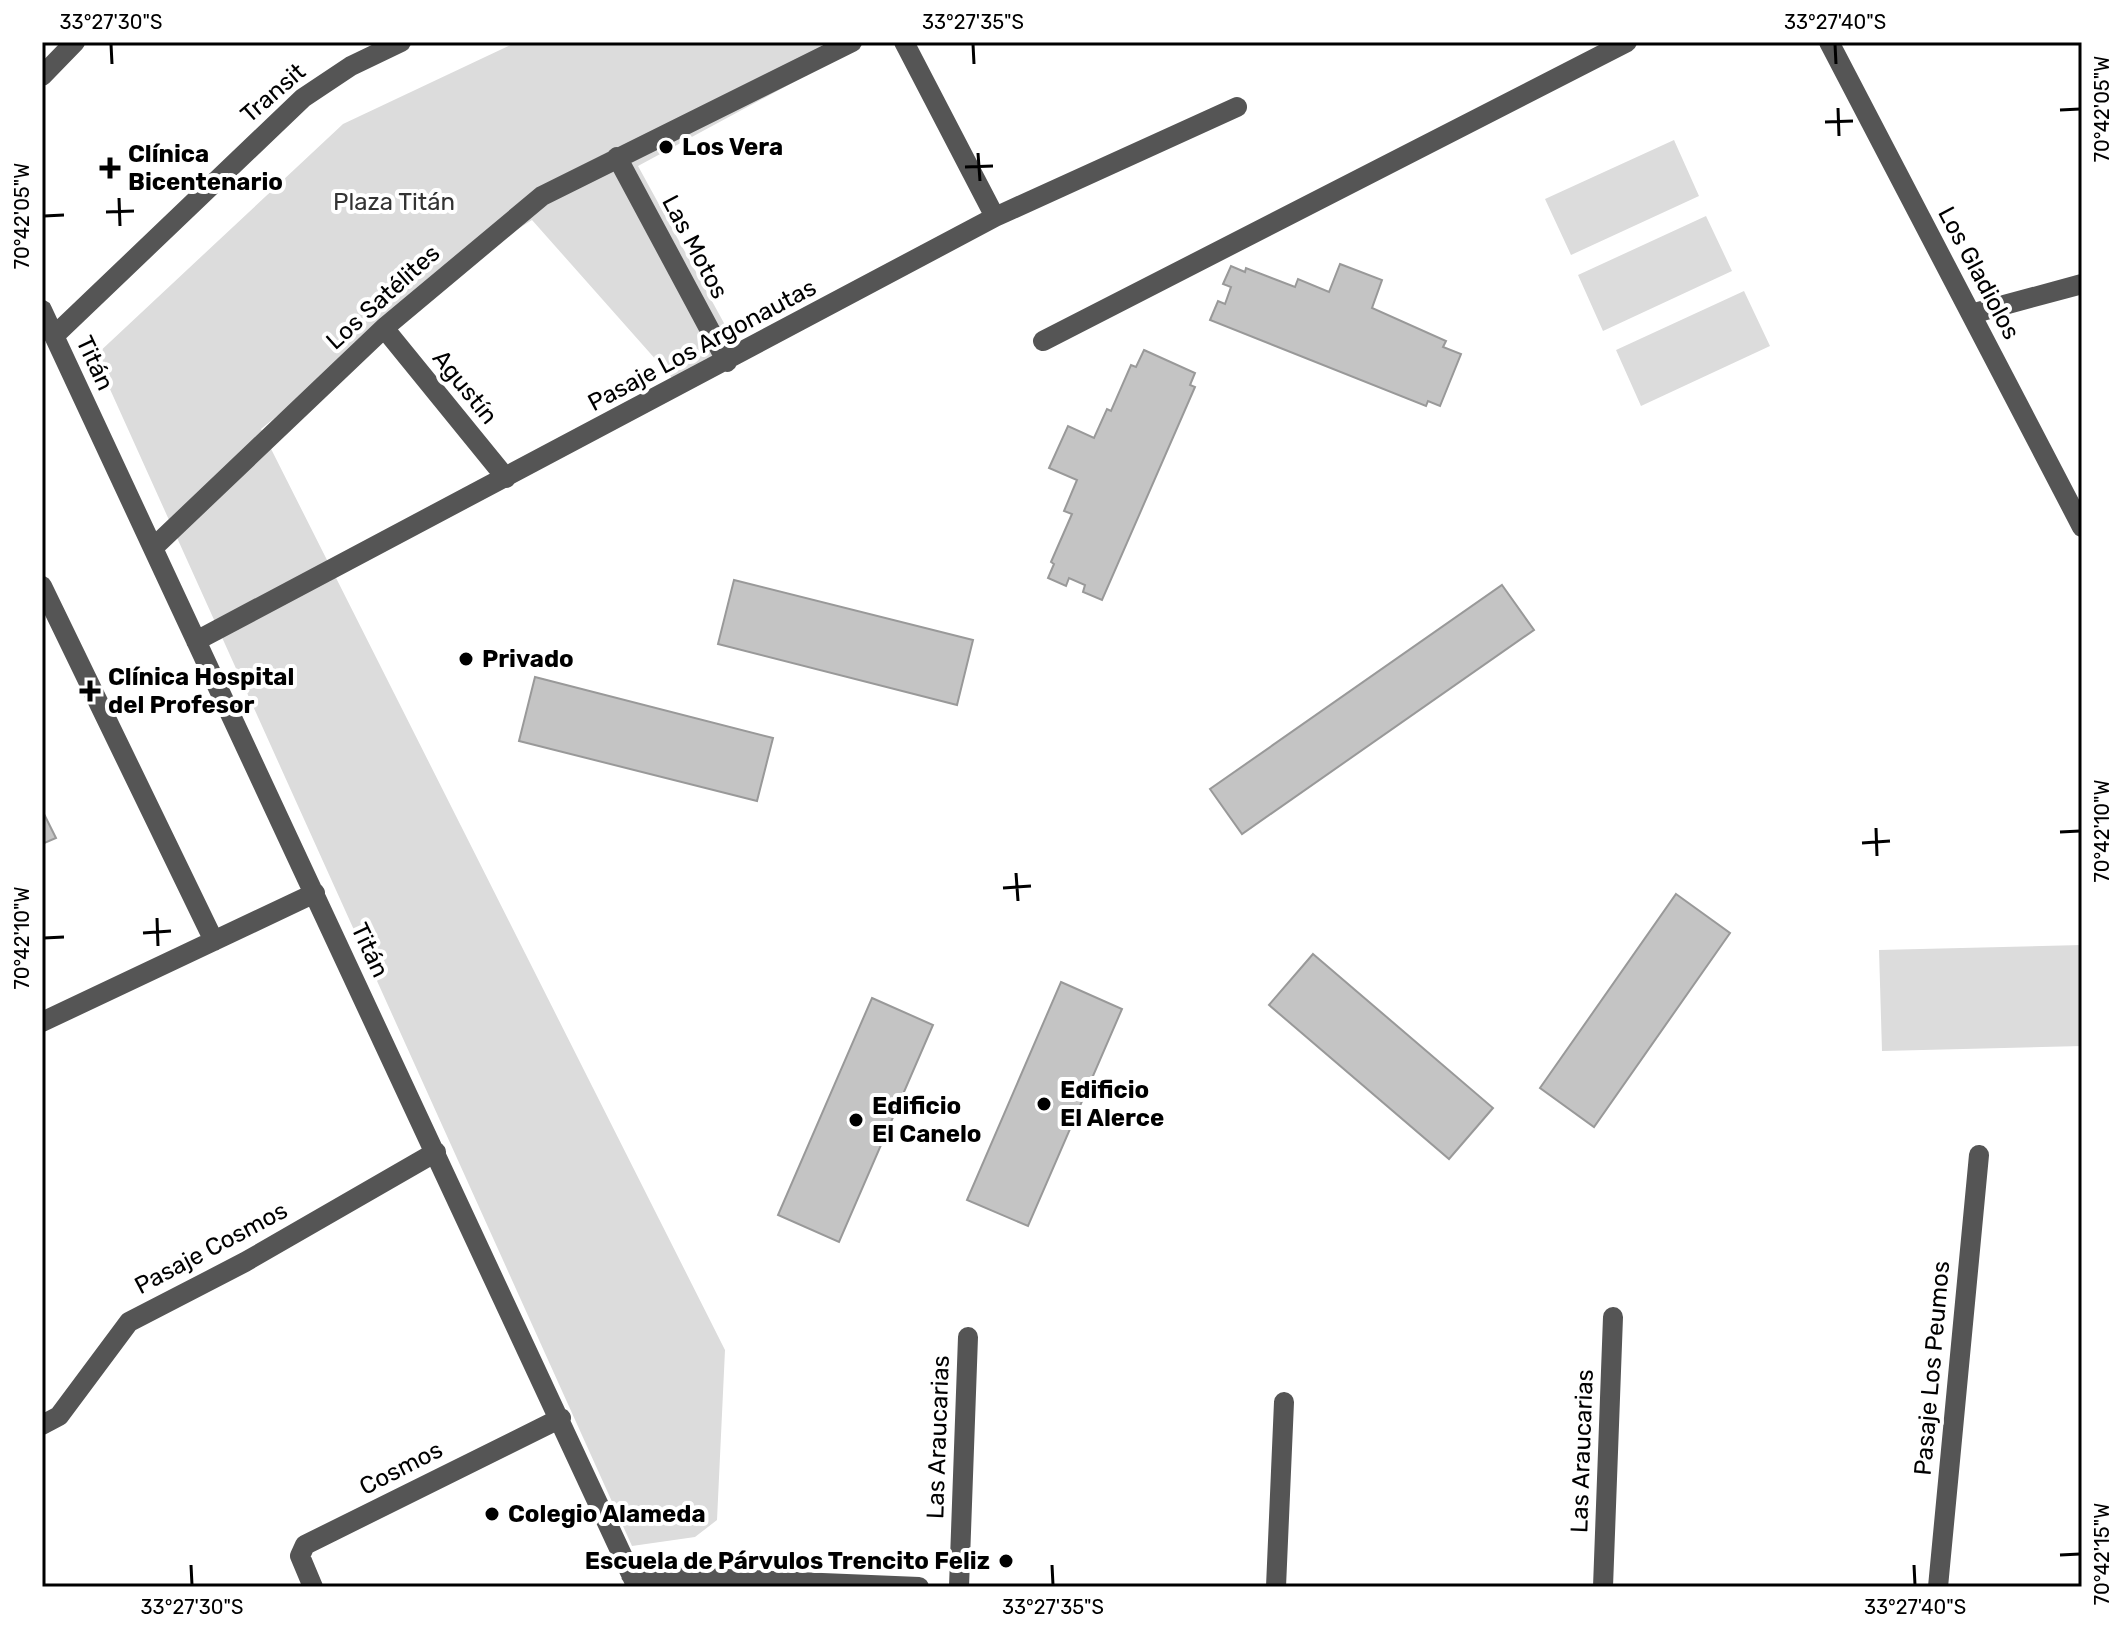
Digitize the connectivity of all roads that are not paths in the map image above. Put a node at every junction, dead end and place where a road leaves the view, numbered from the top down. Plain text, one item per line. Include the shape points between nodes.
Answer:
1 (75, 42) edge
2 (401, 42) edge
3 (852, 42) edge
4 (904, 42) edge
5 (1627, 42) edge
6 (1829, 42) edge
7 (42, 76) edge
8 (1237, 107) dead end
9 (617, 157) junction
10 (995, 217) junction
11 (2082, 284) edge
12 (42, 310) edge
13 (1971, 314) junction
14 (384, 328) junction
15 (54, 336) junction
16 (1043, 341) dead end
17 (727, 362) junction
18 (506, 478) junction
19 (2082, 527) edge
20 (153, 548) junction
21 (42, 586) edge
22 (196, 641) junction
23 (315, 893) junction
24 (214, 941) junction
25 (42, 1022) edge
26 (436, 1152) junction
27 (1979, 1155) dead end
28 (1613, 1317) dead end
29 (968, 1337) dead end
30 (1284, 1402) dead end
31 (561, 1418) junction
32 (42, 1425) edge
33 (634, 1581) edge
34 (313, 1587) edge
35 (919, 1587) edge
36 (959, 1587) edge
37 (1276, 1587) edge
38 (1603, 1587) edge
39 (1938, 1587) edge

1 - 7 street
2 - 15 street, Transit via 303,98
3 - 9 street, Los Satélites
4 - 10 street
5 - 16 street
6 - 13 street, Los Gladiolos
8 - 10 street, Pasaje Los Argonautas
9 - 14 street, Los Satélites via 542,196
9 - 17 street, Las Motos
10 - 17 street, Pasaje Los Argonautas
11 - 13 street
12 - 15 street, Titán
13 - 19 street, Los Gladiolos
14 - 18 street, Agustín
14 - 20 street, Los Satélites
15 - 20 street, Titán
17 - 18 street, Pasaje Los Argonautas
18 - 22 street, Pasaje Los Argonautas
20 - 22 street, Titán
21 - 24 street
22 - 23 street, Titán
23 - 24 street
23 - 26 street, Titán
24 - 25 street
26 - 31 street, Titán
26 - 32 street, Pasaje Cosmos via 129,1322 59,1416
27 - 39 street, Pasaje Los Peumos
28 - 38 street, Las Araucarias
29 - 36 street, Las Araucarias
30 - 37 street
31 - 33 street, Titán
31 - 34 street, Cosmos via 305,1545 300,1556
33 - 35 street

